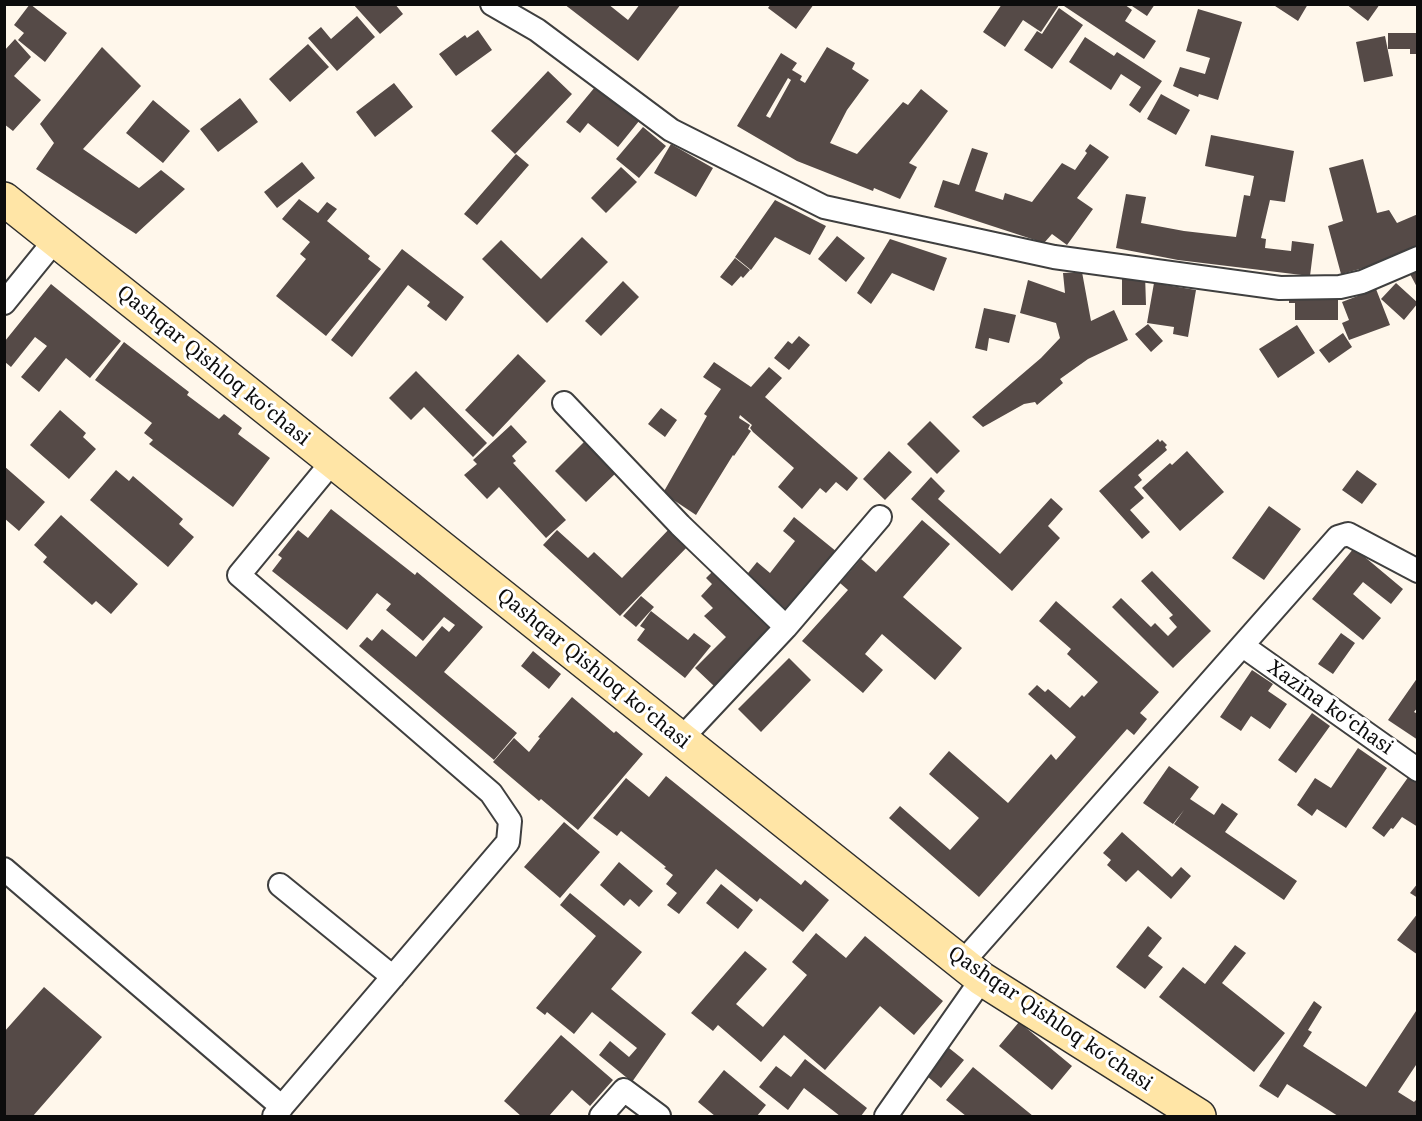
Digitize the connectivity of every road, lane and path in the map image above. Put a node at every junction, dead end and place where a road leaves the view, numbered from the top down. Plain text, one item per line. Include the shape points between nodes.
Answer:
1 (492, 4) edge
2 (4, 199) edge
3 (56, 239) junction
4 (1418, 258) edge
5 (4, 303) edge
6 (564, 402) dead end
7 (333, 461) junction
8 (880, 517) dead end
9 (1418, 571) edge
10 (786, 627) junction
11 (1243, 646) junction
12 (681, 739) junction
13 (1418, 770) edge
14 (4, 870) edge
15 (280, 885) dead end
16 (972, 971) junction
17 (393, 977) junction
18 (278, 1112) edge
19 (602, 1116) edge
20 (659, 1116) edge
21 (886, 1116) edge
22 (1199, 1116) edge

1 - 4 street via 537,30 671,130 824,207 1053,257 1280,288 1340,287
2 - 3 main road, Qashqar Qishloq koʻchasi
3 - 5 street
3 - 7 main road, Qashqar Qishloq koʻchasi
6 - 10 street via 680,525
7 - 12 main road, Qashqar Qishloq koʻchasi
7 - 17 street via 239,575 491,793 510,821 508,842
8 - 10 street
9 - 11 street via 1348,534 1338,537
10 - 12 street
11 - 13 street, Xazina koʻchasi
11 - 16 street
12 - 16 main road, Qashqar Qishloq koʻchasi
14 - 18 street
15 - 17 street
16 - 21 street
16 - 22 main road, Qashqar Qishloq koʻchasi
17 - 18 street
19 - 20 street via 624,1090

